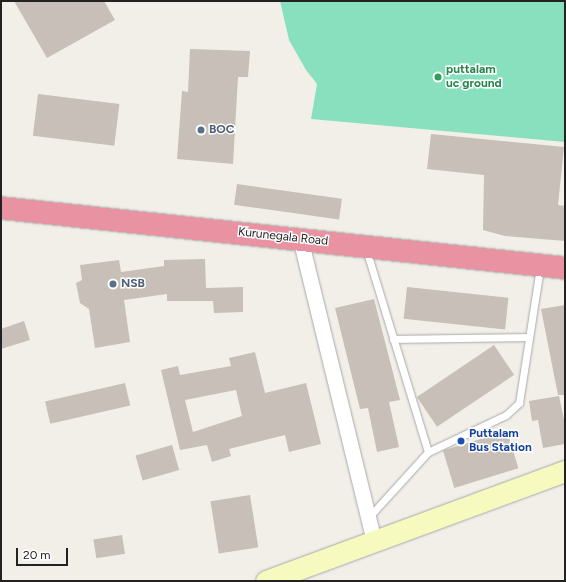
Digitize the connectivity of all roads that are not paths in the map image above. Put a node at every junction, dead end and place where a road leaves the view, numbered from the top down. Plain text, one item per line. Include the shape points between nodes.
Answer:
1 (1, 208) edge
2 (300, 238) junction
3 (365, 246) junction
4 (540, 266) junction
5 (565, 268) edge
6 (529, 337) junction
7 (393, 339) junction
8 (428, 452) junction
9 (565, 471) edge
10 (368, 518) junction
11 (374, 542) junction
12 (266, 581) edge

1 - 2 highway, Kurunegala Road
2 - 3 highway, Kurunegala Road
2 - 10 street
3 - 4 highway, Kurunegala Road
3 - 7 lane
4 - 5 highway, Kurunegala Road
4 - 6 lane
6 - 7 lane
6 - 8 lane via 519,403 506,416
7 - 8 lane
8 - 10 lane
9 - 11 street
10 - 11 street
11 - 12 street

